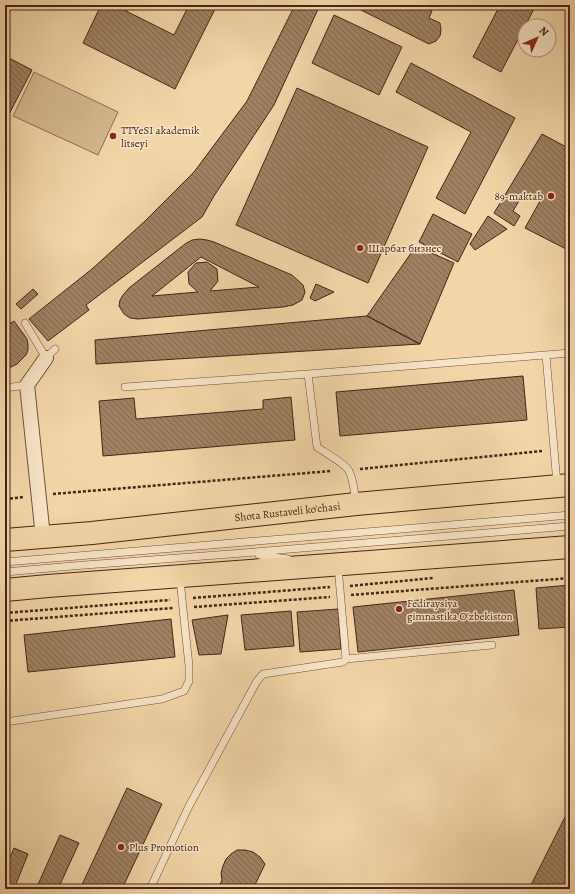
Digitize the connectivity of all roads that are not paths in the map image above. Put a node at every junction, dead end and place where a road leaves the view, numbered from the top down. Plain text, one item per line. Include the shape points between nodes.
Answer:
1 (25, 323) dead end
2 (570, 353) edge
3 (50, 354) joint
4 (546, 354) junction
5 (308, 374) junction
6 (27, 385) junction
7 (125, 387) dead end
8 (5, 388) edge
9 (564, 486) edge
10 (356, 504) junction
11 (570, 515) edge
12 (570, 526) edge
13 (43, 537) junction
14 (5, 540) edge
15 (570, 547) edge
16 (243, 553) junction
17 (5, 562) edge
18 (338, 564) junction
19 (5, 572) edge
20 (180, 576) junction
21 (5, 590) edge
22 (492, 645) dead end
23 (346, 660) junction
24 (5, 722) edge
25 (150, 889) edge

1 - 3 lane
2 - 4 lane
3 - 6 street
4 - 5 lane
4 - 9 lane via 554,450
5 - 7 lane
5 - 10 lane via 316,447 349,470 354,483
6 - 8 lane
6 - 13 street
9 - 10 main road, Shota Rustaveli ko'chasi
10 - 13 main road, Shota Rustaveli ko'chasi
11 - 17 lane
12 - 16 lane
13 - 14 main road, Shota Rustaveli ko'chasi
15 - 18 main road
16 - 18 lane
16 - 19 lane
18 - 20 main road
18 - 23 lane
20 - 21 main road
20 - 24 lane via 189,666 189,681 184,691 162,699
22 - 23 lane
23 - 25 lane via 263,674 257,681 188,808

